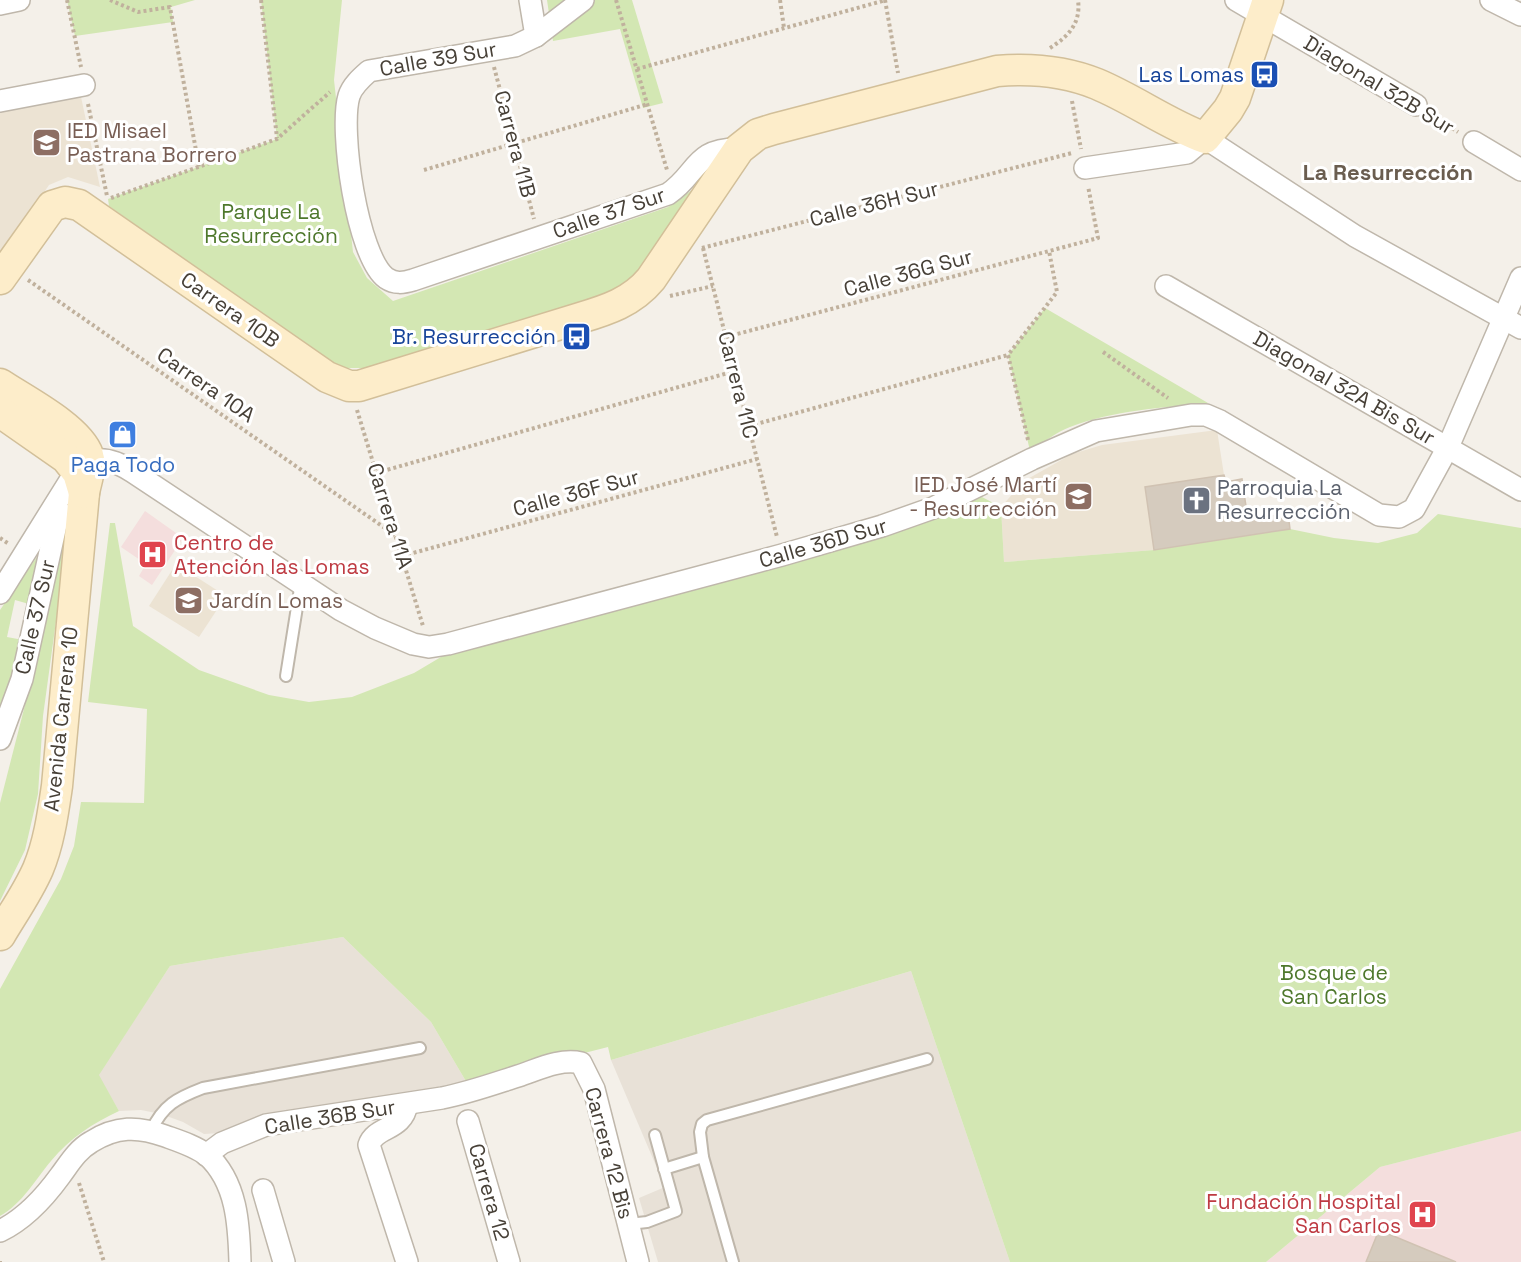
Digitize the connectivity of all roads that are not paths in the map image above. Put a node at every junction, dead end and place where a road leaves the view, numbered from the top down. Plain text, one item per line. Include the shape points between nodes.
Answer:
1 (19, 0) edge
2 (530, 0) edge
3 (583, 0) edge
4 (1236, 0) edge
5 (1491, 0) edge
6 (0, 4) edge
7 (1265, 8) edge
8 (1521, 15) edge
9 (536, 36) junction
10 (84, 85) road end
11 (0, 101) edge
12 (1416, 105) road end
13 (1206, 138) junction
14 (1474, 142) road end
15 (739, 150) junction
16 (1083, 159) road end
17 (1521, 170) edge
18 (381, 272) joint
19 (4, 273) edge
20 (1521, 278) edge
21 (1166, 286) dead end
22 (1512, 323) edge
23 (2, 389) edge
24 (1448, 447) junction
25 (78, 480) junction
26 (1521, 490) edge
27 (301, 582) junction
28 (0, 593) edge
29 (286, 676) dead end
30 (22, 679) junction
31 (0, 690) edge
32 (0, 739) edge
33 (0, 935) edge
34 (420, 1048) dead end
35 (927, 1059) dead end
36 (564, 1062) joint
37 (407, 1104) junction
38 (468, 1121) dead end
39 (151, 1131) junction
40 (655, 1135) dead end
41 (206, 1155) junction
42 (703, 1157) junction
43 (664, 1169) junction
44 (263, 1190) dead end
45 (629, 1224) junction
46 (0, 1231) edge
47 (240, 1262) edge
48 (284, 1262) edge
49 (407, 1262) edge
50 (509, 1262) edge
51 (638, 1262) edge
52 (733, 1262) edge

1 - 6 street
2 - 9 street
3 - 9 street, Calle 39 Sur
4 - 7 street, Diagonal 32B Sur
5 - 8 street
7 - 12 street, Diagonal 32B Sur
7 - 13 street via 1235,98
9 - 18 street, Calle 39 Sur via 515,46 369,71 358,80 349,94 346,133 358,221
10 - 11 street
13 - 15 street, Calle 37 Sur via 1175,126 1099,85 1038,61 774,129 758,134
13 - 16 street via 1187,153
13 - 22 street via 1355,236
14 - 17 street, Diagonal 32B Sur
15 - 18 street, Calle 37 Sur via 711,153 668,194 404,282 388,279
15 - 19 street, Carrera 10B via 645,287 636,294 613,308 371,383 349,386 327,377 85,208 65,202 47,211
20 - 22 street
21 - 24 street, Diagonal 32A Bis Sur
22 - 24 street
23 - 25 street via 70,430 82,444
24 - 26 street, Diagonal 32A Bis Sur
24 - 27 street, Calle 36D Sur via 1414,509 1399,517 1379,515 1220,421 1199,415 1096,431 933,508 882,526 429,647 375,628
25 - 27 street via 103,460 122,465
25 - 28 street
25 - 30 street, Calle 37 Sur
25 - 33 street, Avenida Carrera 10 via 52,821 39,867
27 - 29 lane
30 - 31 street
30 - 32 street, Calle 37 Sur
34 - 39 lane via 203,1088 171,1103
35 - 42 lane via 707,1120 700,1132
36 - 37 street, Calle 36B Sur via 461,1094
36 - 45 street, Carrera 12 Bis via 581,1063 594,1089
37 - 41 street, Calle 36B Sur via 266,1125 222,1143
37 - 49 street via 400,1121 377,1134 369,1145
38 - 50 street, Carrera 12
39 - 41 street
39 - 46 street via 122,1129 89,1143 30,1211
40 - 43 lane
41 - 47 street via 230,1190 236,1211
42 - 43 lane
42 - 52 lane
43 - 45 lane via 676,1211
44 - 48 street
45 - 51 street, Carrera 12 Bis

